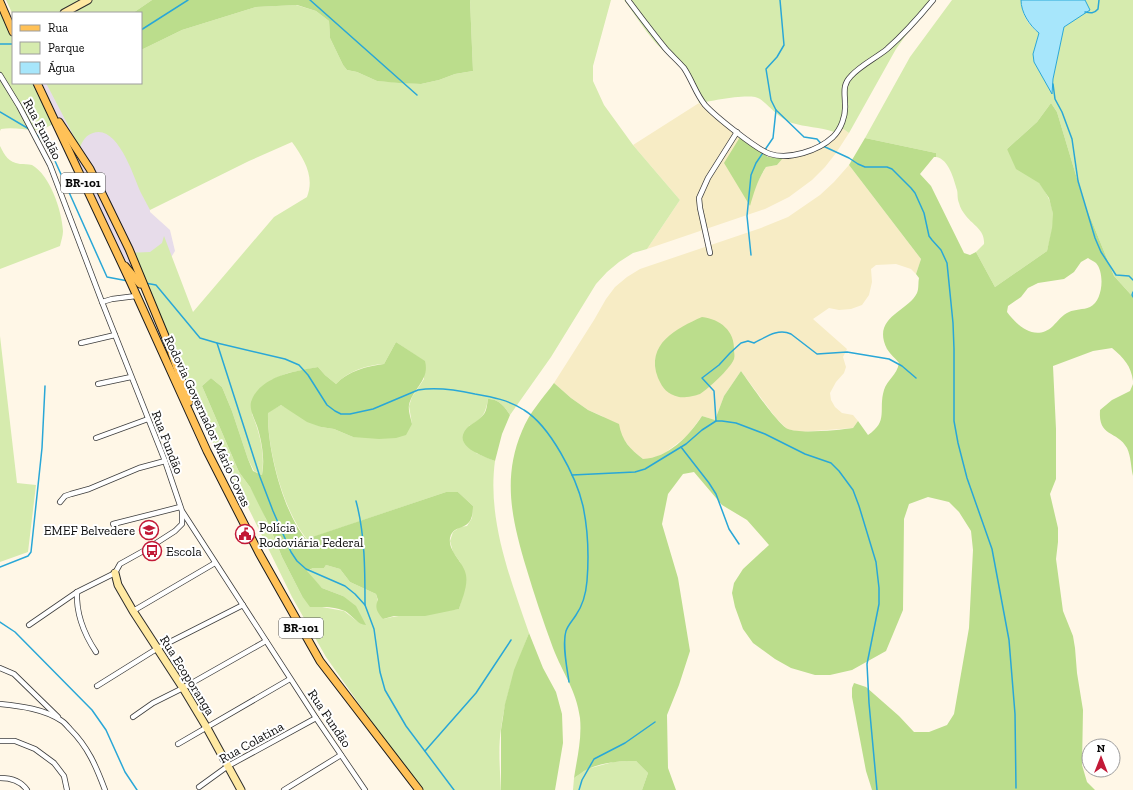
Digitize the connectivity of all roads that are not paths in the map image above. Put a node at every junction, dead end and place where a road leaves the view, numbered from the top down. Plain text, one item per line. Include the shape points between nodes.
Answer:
1 (88, 0) edge
2 (628, 0) edge
3 (933, 0) edge
4 (0, 2) edge
5 (66, 12) edge
6 (12, 30) edge
7 (0, 75) edge
8 (37, 84) edge
9 (46, 103) junction
10 (737, 132) junction
11 (710, 253) dead end
12 (119, 259) junction
13 (136, 296) junction
14 (102, 302) junction
15 (151, 305) junction
16 (115, 335) junction
17 (81, 343) dead end
18 (131, 377) junction
19 (98, 384) dead end
20 (148, 419) junction
21 (96, 438) dead end
22 (207, 451) junction
23 (165, 462) junction
24 (60, 502) dead end
25 (181, 509) junction
26 (113, 524) dead end
27 (215, 563) junction
28 (115, 573) junction
29 (78, 592) junction
30 (243, 605) junction
31 (133, 611) junction
32 (29, 625) dead end
33 (266, 641) junction
34 (158, 648) junction
35 (96, 652) dead end
36 (0, 668) edge
37 (290, 679) junction
38 (97, 686) dead end
39 (183, 688) junction
40 (0, 704) edge
41 (133, 717) dead end
42 (316, 718) junction
43 (62, 721) junction
44 (207, 728) junction
45 (0, 741) edge
46 (178, 744) dead end
47 (342, 755) junction
48 (228, 766) junction
49 (0, 778) edge
50 (199, 787) dead end
51 (27, 790) edge
52 (67, 790) edge
53 (105, 790) edge
54 (241, 790) edge
55 (284, 790) edge
56 (365, 790) edge
57 (419, 790) edge

1 - 5 street
2 - 10 street via 685,70 705,105
3 - 10 street via 888,48 850,76 844,88 845,111 842,121 839,129 827,142 794,156 781,156 765,152
4 - 6 main road
7 - 14 street, Rua Fundão via 50,165
8 - 9 main road, Rodovia Governador Mário Covas / BR-101
9 - 12 main road, Rodovia Governador Mário Covas / BR-101
9 - 15 main road via 90,169 129,249
10 - 11 street via 708,178 699,198
12 - 13 main road, Rodovia Governador Mário Covas / BR-101
12 - 15 main road via 139,281
13 - 14 street
13 - 22 main road, Rodovia Governador Mário Covas / BR-101
14 - 16 street, Rua Fundão
15 - 22 main road via 170,348
16 - 17 street
16 - 18 street, Rua Fundão
18 - 19 street
18 - 20 street, Rua Fundão
20 - 21 street
20 - 23 street, Rua Fundão
22 - 57 main road, Rodovia Governador Mário Covas / BR-101 via 259,553 320,661
23 - 24 street via 139,468 65,496
23 - 25 street, Rua Fundão
25 - 26 street
25 - 27 street, Rua Fundão
25 - 28 street via 182,524 175,531 120,564
27 - 30 street, Rua Fundão
27 - 31 street
28 - 29 street
28 - 31 street, Rua Ecoporanga via 118,585
29 - 32 street
29 - 35 street via 79,614
30 - 33 street, Rua Fundão
30 - 34 street
31 - 34 street, Rua Ecoporanga
33 - 37 street, Rua Fundão
33 - 39 street
34 - 38 street
34 - 39 street, Rua Ecoporanga
36 - 43 street via 14,674
37 - 42 street, Rua Fundão
37 - 44 street
39 - 41 street via 153,703
39 - 44 street, Rua Ecoporanga
40 - 43 street via 15,705
42 - 47 street, Rua Fundão
42 - 48 street, Rua Colatina
43 - 53 street via 81,740 96,765
44 - 46 street
44 - 48 street, Rua Ecoporanga
45 - 52 street via 15,741 35,749 54,763 64,776
47 - 55 street
47 - 56 street, Rua Fundão
48 - 50 street, Rua Colatina
48 - 54 street, Rua Ecoporanga
49 - 51 street via 12,778

